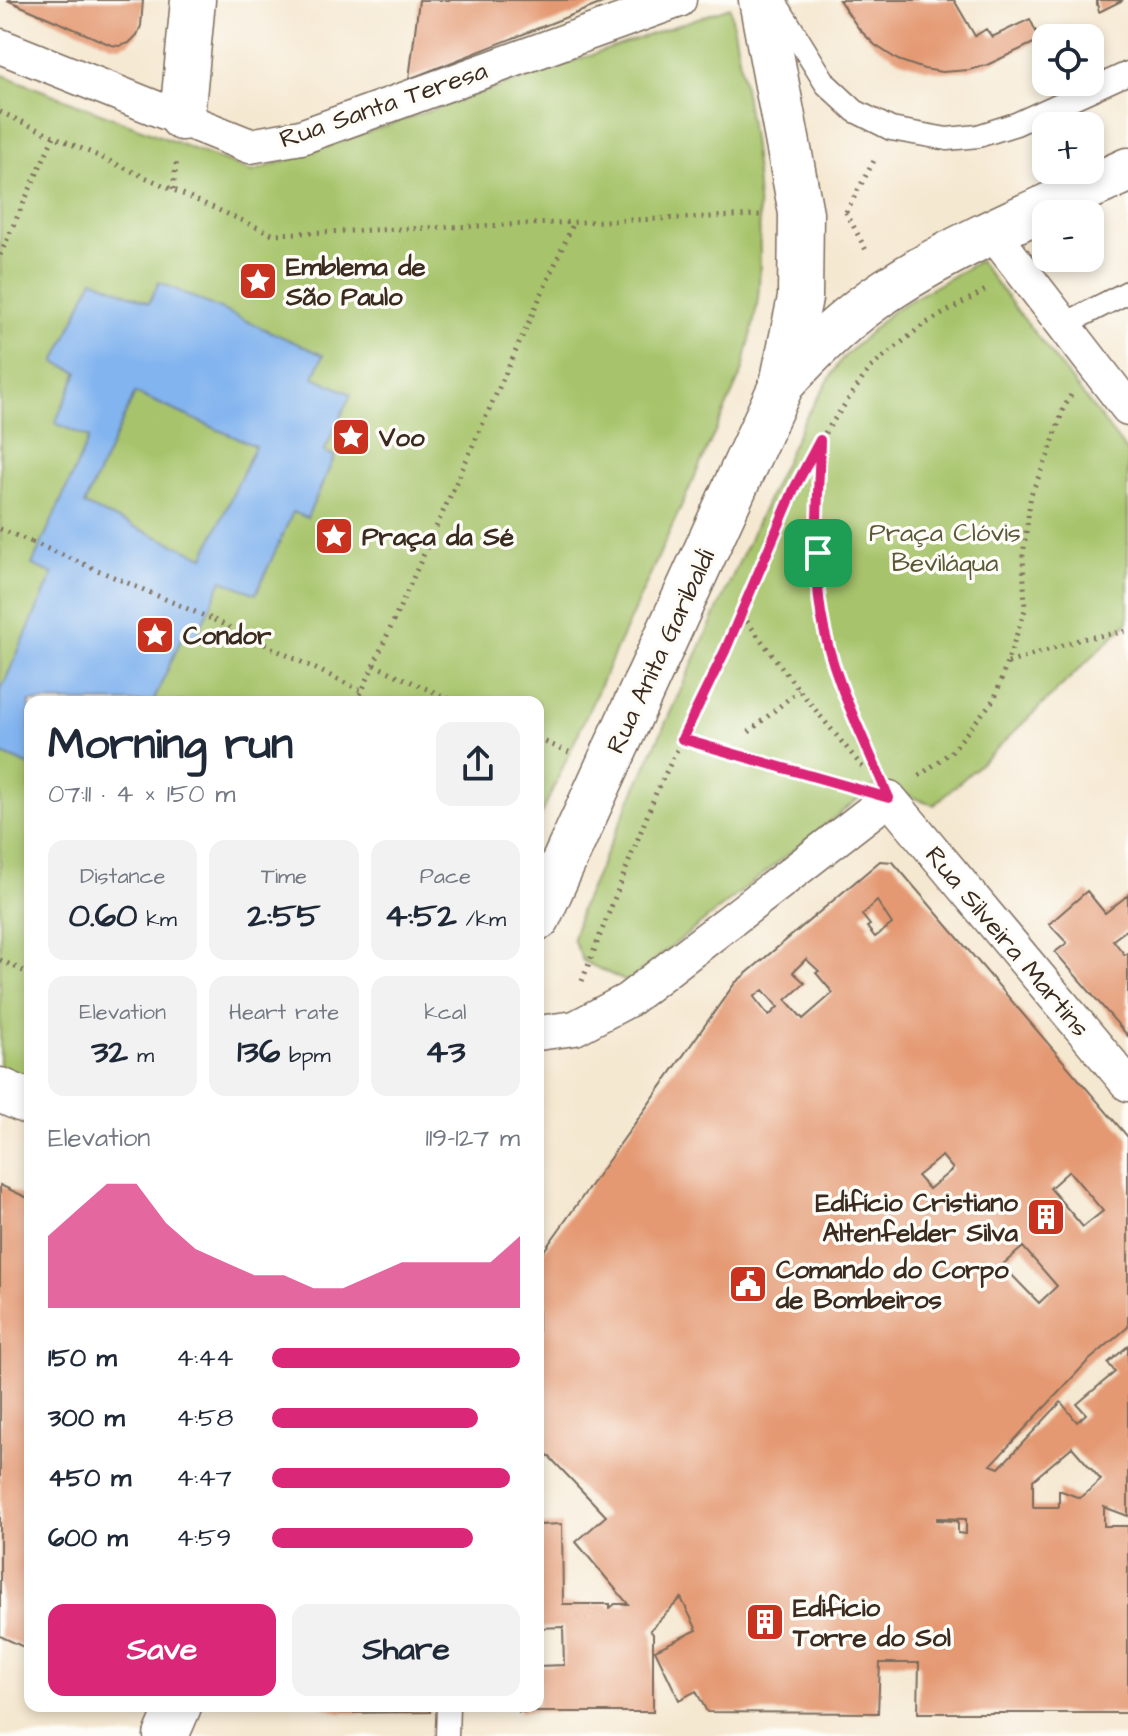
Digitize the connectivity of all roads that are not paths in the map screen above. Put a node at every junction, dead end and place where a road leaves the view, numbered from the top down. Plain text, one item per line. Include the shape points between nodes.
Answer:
1 (193, 0) edge
2 (679, 0) edge
3 (761, 0) edge
4 (774, 0) edge
5 (0, 46) edge
6 (1128, 73) edge
7 (182, 118) junction
8 (1128, 170) edge
9 (992, 232) junction
10 (1128, 292) edge
11 (1063, 325) junction
12 (782, 384) junction
13 (1128, 408) edge
14 (544, 905) edge
15 (550, 1032) edge
16 (1128, 1084) edge
17 (0, 1090) edge
18 (24, 1100) edge
19 (176, 1712) edge
20 (448, 1712) edge
21 (166, 1736) edge
22 (447, 1736) edge

1 - 7 main road
2 - 7 street, Rua Santa Teresa via 301,137 250,146
3 - 12 main road via 801,213 800,298
4 - 6 lane via 826,84 855,111 891,129 947,139 978,136
5 - 7 street, Rua Santa Teresa
8 - 9 main road
9 - 11 street
9 - 12 main road via 888,289 836,330
10 - 11 lane
11 - 13 street
12 - 14 main road, Rua Anita Garibaldi
15 - 16 street, Rua Silveira Martins via 575,1028 628,1000 889,798
17 - 18 main road
19 - 21 main road
20 - 22 lane

